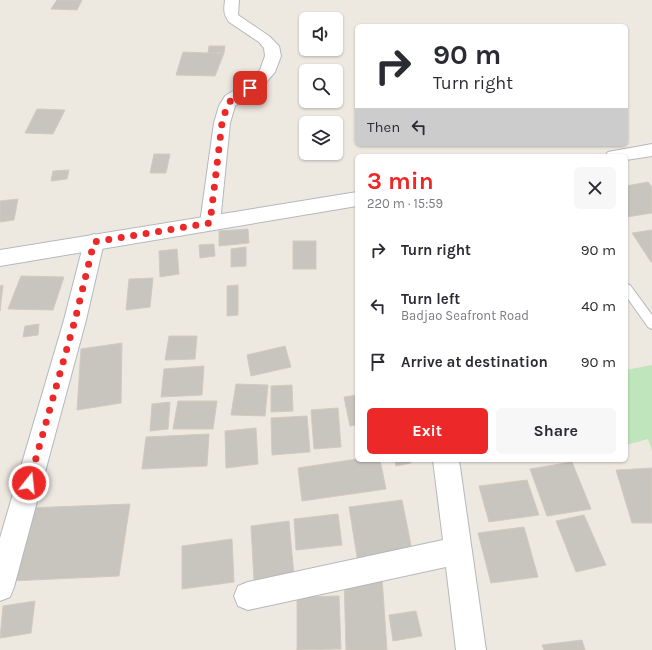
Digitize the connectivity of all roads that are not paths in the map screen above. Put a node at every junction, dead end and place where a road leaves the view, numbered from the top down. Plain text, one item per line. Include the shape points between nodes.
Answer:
1 (232, 0) edge
2 (652, 150) edge
3 (627, 154) edge
4 (355, 199) edge
5 (210, 223) junction
6 (94, 242) junction
7 (0, 258) edge
8 (628, 291) edge
9 (652, 324) edge
10 (446, 462) edge
11 (458, 551) junction
12 (0, 587) edge
13 (248, 596) dead end
14 (471, 650) edge

1 - 5 street via 231,15 264,39 271,46 273,56 267,72 257,83 231,100 227,106 222,123
2 - 3 street
4 - 5 street
5 - 6 street
6 - 7 street
6 - 12 street via 75,320
8 - 9 lane
10 - 11 street
11 - 13 street
11 - 14 street

